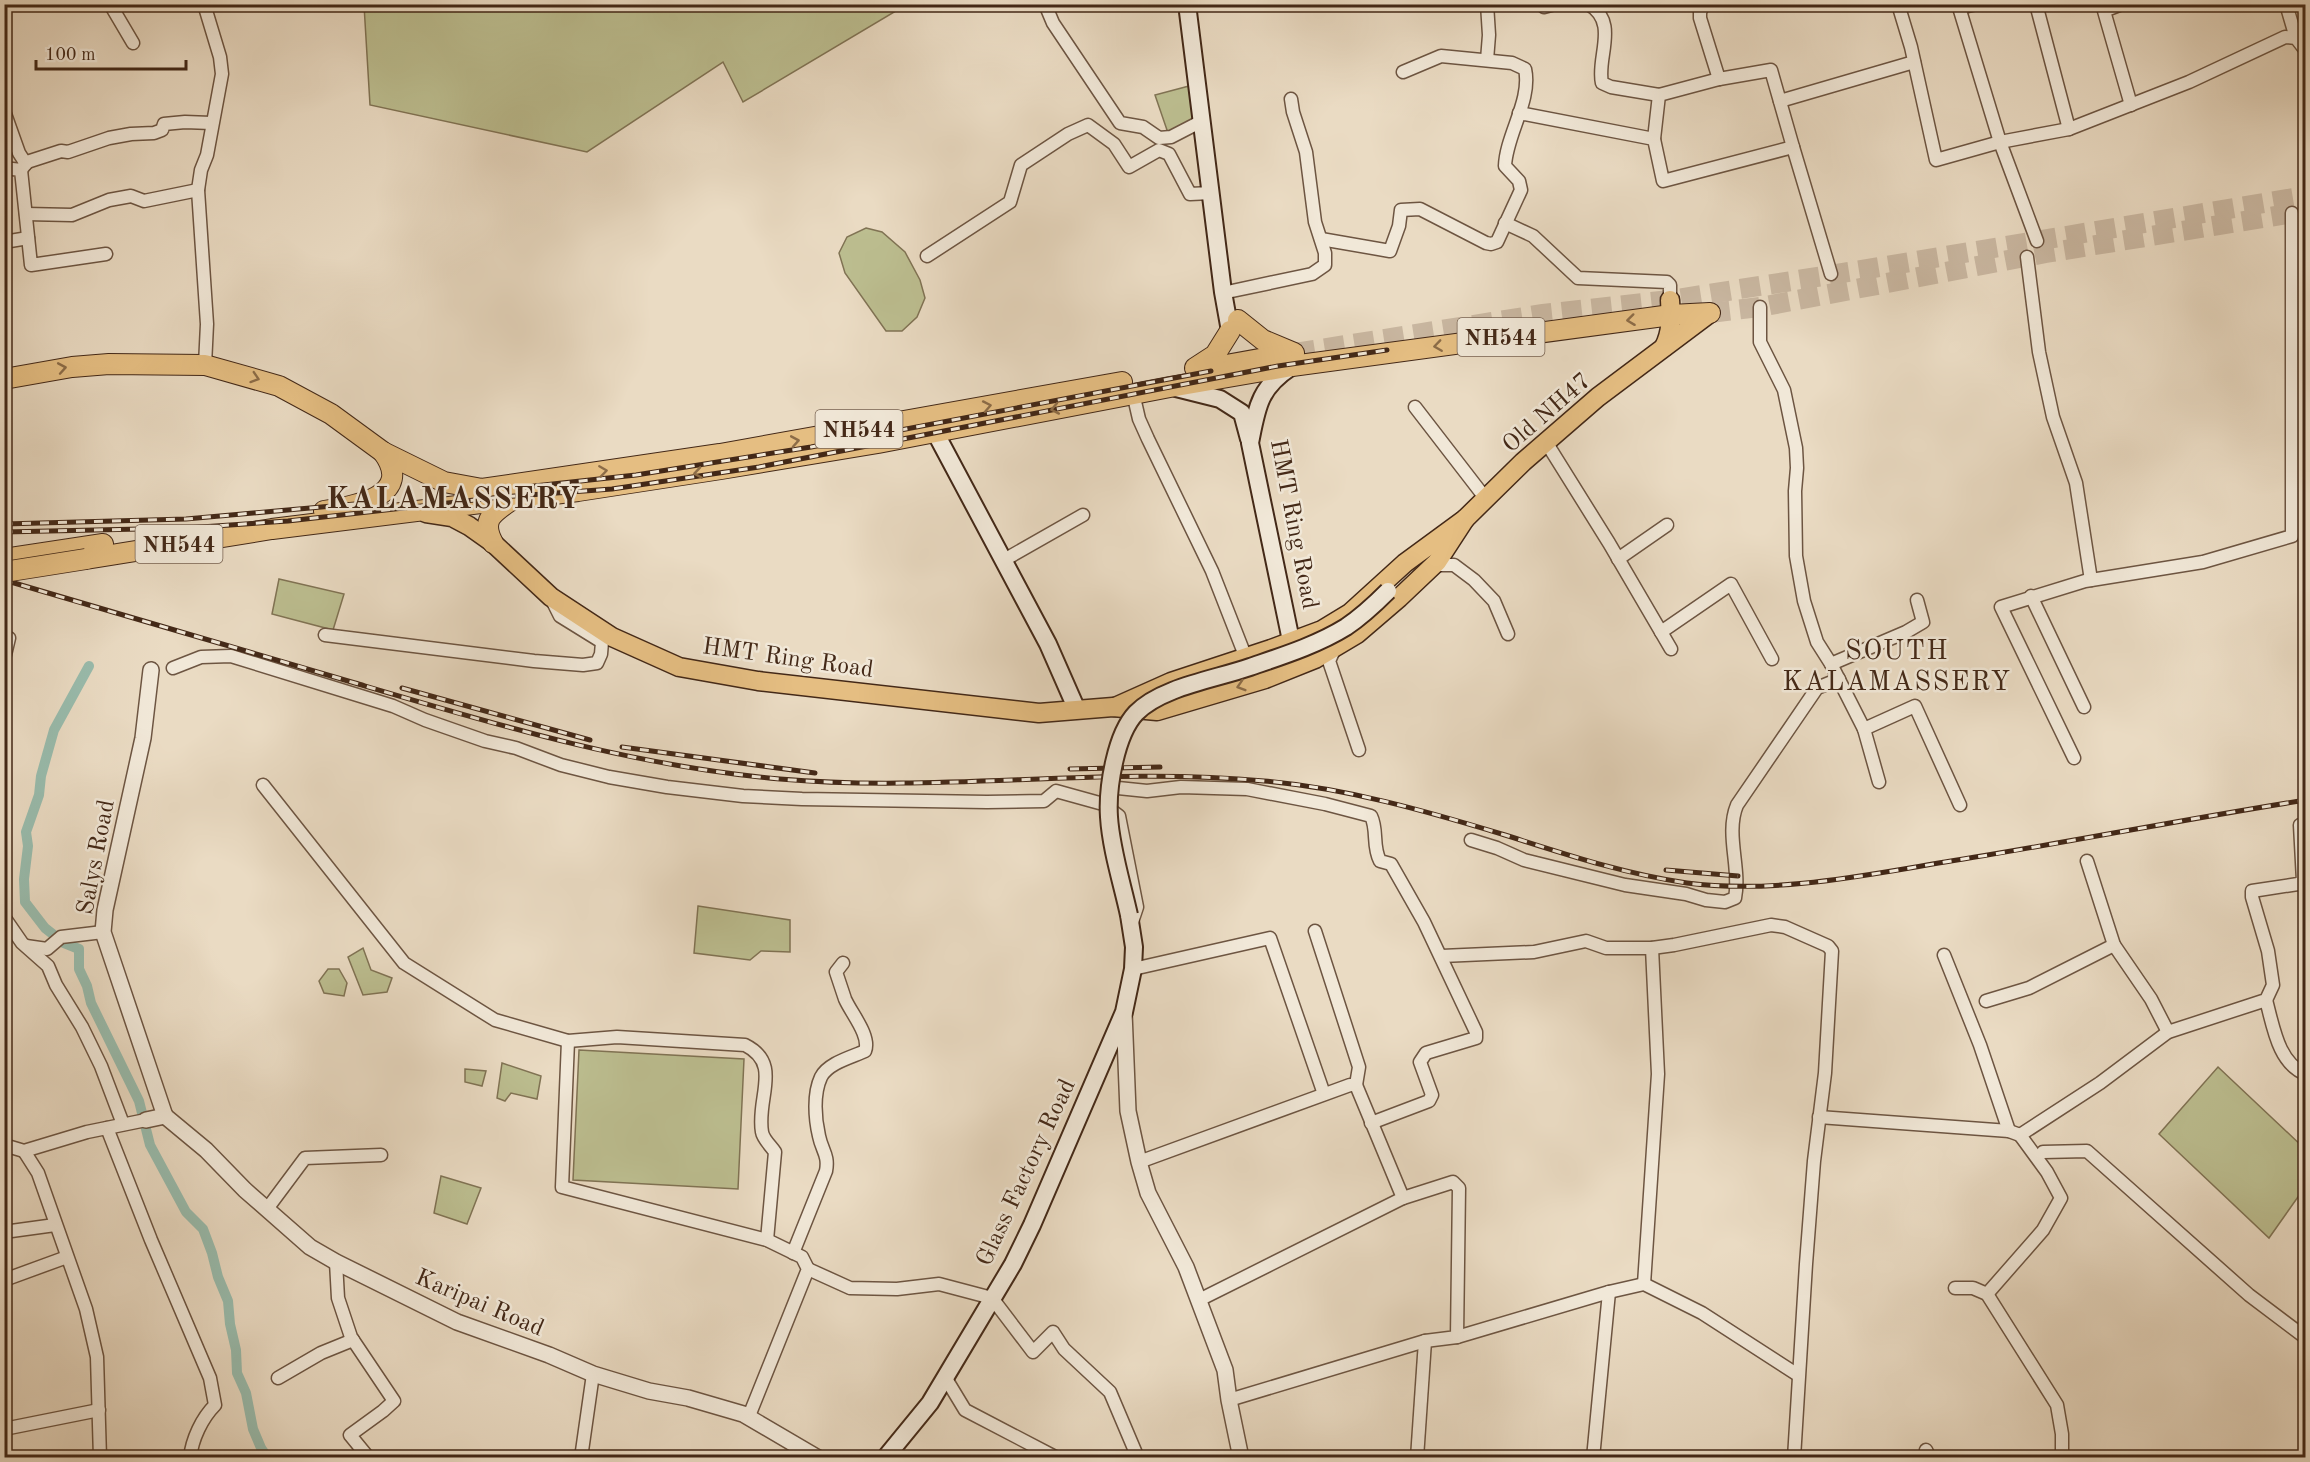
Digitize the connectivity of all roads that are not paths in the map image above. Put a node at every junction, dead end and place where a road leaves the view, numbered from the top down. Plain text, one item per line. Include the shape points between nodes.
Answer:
1 (110, 4) edge
2 (204, 4) edge
3 (1046, 4) edge
4 (1187, 4) edge
5 (1198, 4) edge
6 (1487, 4) edge
7 (1588, 4) edge
8 (1704, 4) edge
9 (1898, 4) edge
10 (1977, 4) edge
11 (2036, 4) edge
12 (2122, 4) edge
13 (2286, 4) edge
14 (1959, 6) edge
15 (2296, 38) junction
16 (133, 43) dead end
17 (2306, 51) edge
18 (1487, 60) junction
19 (1914, 62) junction
20 (1403, 72) dead end
21 (1719, 79) junction
22 (1659, 95) junction
23 (1292, 99) dead end
24 (1780, 101) junction
25 (2131, 105) junction
26 (4, 111) edge
27 (1520, 112) junction
28 (1202, 121) junction
29 (211, 123) junction
30 (2069, 129) junction
31 (1654, 139) junction
32 (2000, 142) junction
33 (1793, 147) junction
34 (23, 167) junction
35 (4, 168) edge
36 (198, 190) junction
37 (1211, 193) junction
38 (2292, 213) dead end
39 (26, 214) junction
40 (1505, 223) junction
41 (28, 238) junction
42 (1321, 239) junction
43 (2037, 241) dead end
44 (4, 242) edge
45 (106, 254) dead end
46 (927, 256) dead end
47 (2027, 257) dead end
48 (1831, 274) dead end
49 (1232, 291) junction
50 (1670, 307) junction
51 (1760, 308) dead end
52 (1710, 313) joint
53 (1234, 326) junction
54 (1664, 347) junction
55 (1294, 360) junction
56 (205, 365) junction
57 (1246, 368) junction
58 (1191, 371) junction
59 (4, 379) edge
60 (1170, 387) junction
61 (1133, 393) junction
62 (1415, 407) dead end
63 (935, 432) junction
64 (1546, 442) junction
65 (1250, 443) junction
66 (383, 453) junction
67 (739, 458) junction
68 (513, 499) junction
69 (1486, 499) junction
70 (411, 512) junction
71 (1083, 515) dead end
72 (1465, 519) junction
73 (1667, 525) dead end
74 (2306, 533) edge
75 (2292, 536) junction
76 (493, 543) junction
77 (138, 544) junction
78 (1423, 549) junction
79 (85, 553) junction
80 (4, 559) edge
81 (1618, 559) junction
82 (1004, 560) junction
83 (1405, 563) junction
84 (1435, 564) junction
85 (4, 572) edge
86 (1420, 578) junction
87 (2091, 580) junction
88 (1388, 591) junction
89 (2031, 596) junction
90 (551, 597) junction
91 (1917, 600) dead end
92 (1661, 632) junction
93 (1508, 634) dead end
94 (325, 635) dead end
95 (9, 638) dead end
96 (1292, 641) junction
97 (1337, 645) junction
98 (1671, 649) dead end
99 (1246, 658) junction
100 (4, 659) edge
101 (1772, 659) dead end
102 (1831, 664) junction
103 (1296, 666) junction
104 (173, 668) dead end
105 (151, 670) dead end
106 (1839, 679) junction
107 (1113, 707) junction
108 (2084, 707) dead end
109 (1077, 710) junction
110 (1864, 729) junction
111 (1359, 750) dead end
112 (2074, 758) dead end
113 (1879, 782) dead end
114 (264, 786) dead end
115 (1118, 788) dead end
116 (1960, 805) dead end
117 (2300, 825) dead end
118 (1471, 840) dead end
119 (2087, 861) dead end
120 (4, 917) edge
121 (1130, 920) junction
122 (1315, 931) dead end
123 (103, 932) junction
124 (25, 945) junction
125 (2114, 945) junction
126 (1652, 948) junction
127 (1944, 955) dead end
128 (1442, 956) junction
129 (843, 963) dead end
130 (1133, 969) junction
131 (2266, 1000) junction
132 (1986, 1001) dead end
133 (1124, 1012) junction
134 (2168, 1032) junction
135 (568, 1041) junction
136 (2306, 1074) edge
137 (1356, 1085) junction
138 (1324, 1094) junction
139 (165, 1116) junction
140 (1819, 1117) junction
141 (143, 1120) joint
142 (1371, 1123) junction
143 (123, 1124) junction
144 (107, 1128) junction
145 (2015, 1133) junction
146 (4, 1145) edge
147 (24, 1151) junction
148 (2043, 1152) dead end
149 (381, 1155) dead end
150 (1139, 1162) junction
151 (1403, 1198) junction
152 (267, 1209) junction
153 (55, 1225) junction
154 (4, 1232) edge
155 (767, 1240) junction
156 (793, 1253) junction
157 (67, 1257) junction
158 (336, 1262) junction
159 (808, 1269) junction
160 (4, 1280) edge
161 (1644, 1284) junction
162 (1955, 1288) dead end
163 (1609, 1292) junction
164 (1987, 1294) junction
165 (992, 1298) junction
166 (1199, 1300) junction
167 (1457, 1337) junction
168 (2306, 1338) edge
169 (353, 1340) junction
170 (1425, 1341) junction
171 (593, 1374) junction
172 (1798, 1375) junction
173 (945, 1377) junction
174 (278, 1378) dead end
175 (1228, 1400) junction
176 (99, 1410) junction
177 (749, 1416) junction
178 (4, 1429) edge
179 (368, 1457) edge
180 (100, 1458) edge
181 (190, 1458) edge
182 (581, 1458) edge
183 (818, 1458) edge
184 (885, 1458) edge
185 (1058, 1458) edge
186 (1138, 1458) edge
187 (1241, 1458) edge
188 (1417, 1458) edge
189 (1593, 1458) edge
190 (1794, 1458) edge
191 (2062, 1458) edge

1 - 16 street
2 - 29 street via 222,74
3 - 28 street via 1053,23 1120,123 1143,127 1159,138 1171,137
4 - 28 main road
5 - 49 main road
6 - 18 street
7 - 22 street via 1599,14 1606,35 1602,83
8 - 21 street via 1700,18
9 - 19 street
10 - 14 street
11 - 30 street
12 - 25 street via 2104,11
13 - 15 street
14 - 32 street
15 - 17 street
15 - 25 street via 2285,37
18 - 20 street via 1441,56
18 - 27 street via 1525,69
19 - 24 street
19 - 32 street via 1936,160
21 - 22 street
21 - 24 street via 1771,70
22 - 31 street
23 - 42 street
24 - 33 street
25 - 30 street
26 - 34 street
27 - 31 street
27 - 40 street via 1505,166 1519,181 1521,190
28 - 37 main road
29 - 34 street via 164,124 162,130 154,133 122,135 68,152 61,150
29 - 36 street
30 - 32 street
31 - 33 street via 1663,181
32 - 43 street
33 - 48 street
34 - 35 street
34 - 39 street
36 - 39 street via 144,201 131,196 109,200 72,215
36 - 56 street via 207,324
37 - 46 street via 1190,194 1169,154 1160,150 1129,167 1114,144 1088,125 1021,165 1010,202
37 - 53 main road via 1223,292
38 - 75 street
39 - 41 street
40 - 42 street via 1497,242 1491,244 1420,209 1405,209 1401,210 1390,251
40 - 50 street via 1533,236 1578,278 1667,282
41 - 44 street
41 - 45 street via 31,265
42 - 49 street via 1325,265 1312,274
47 - 87 street via 2039,352 2053,417 2076,483
49 - 53 main road
50 - 52 highway, NH544
50 - 54 main road via 1670,336
50 -> 55 highway, NH544
51 - 102 street via 1760,342 1784,390 1796,448 1796,556 1804,601 1817,642
52 - 54 main road, Old NH47
53 - 55 highway
53 - 58 highway via 1215,355
54 - 64 main road, Old NH47
55 - 57 highway
55 - 65 main road, HMT Ring Road via 1264,390
59 -> 56 highway via 72,366
56 -> 66 highway via 279,386 331,414
57 - 58 highway, NH544
57 - 60 highway, NH544
67 -> 58 highway, NH544 via 1041,396
60 - 61 highway, NH544
60 - 65 main road via 1220,399 1242,413
61 -> 63 highway, NH544
61 - 99 street via 1139,418 1212,571
62 - 69 street
63 - 67 highway, NH544
63 - 82 main road
64 - 69 main road, Old NH47
64 - 81 street
65 - 96 main road, HMT Ring Road
66 -> 67 highway, NH544 via 444,482 482,489
66 - 77 highway, NH544 via 393,474 387,491 380,496 342,508
67 -> 68 highway, NH544
68 - 70 highway
68 - 76 highway via 489,519 487,526
69 - 72 main road, Old NH47
70 - 76 main road, HMT Ring Road via 452,517
70 - 77 highway, NH544
71 - 82 street
72 - 78 main road, Old NH47
72 - 84 main road, Old NH47
73 - 81 street
74 - 75 street
75 - 87 street via 2203,562
76 - 90 main road, HMT Ring Road
77 - 79 highway, NH544
78 - 83 main road, Old NH47
78 - 84 main road via 1431,553
79 - 80 highway, NH544
79 - 85 highway, NH544, bridge
81 - 92 street
82 - 109 main road
83 - 88 main road
83 - 96 main road, Old NH47 via 1350,613 1322,630
84 - 86 main road, Old NH47
84 - 93 street via 1454,565 1474,580 1494,602
86 - 88 main road
86 - 97 main road, Old NH47 via 1358,634
87 - 89 street
88 - 121 main road, Glass Factory Road, bridge via 1338,632 1299,650 1159,697 1129,722 1118,742 1108,808
89 - 108 street
89 - 112 street via 2001,607
90 - 94 street via 560,616 602,642 597,663 534,661
90 - 109 main road, HMT Ring Road via 612,637 679,667 758,681 1039,713
91 - 102 street via 1923,622
92 - 98 street
92 - 101 street via 1731,584
95 - 100 street
96 - 99 main road, HMT Ring Road
96 - 103 main road, HMT Ring Road
97 - 103 main road, Old NH47
97 - 111 street via 1329,661
99 - 107 main road, HMT Ring Road via 1172,682
102 - 106 street
103 -> 107 main road, HMT Ring Road via 1157,711
104 - 121 street via 201,657 231,656 393,706 561,765 667,787 802,799 987,802 1044,801 1056,791 1102,804 1119,816 1137,907
105 - 123 street, Salys Road via 143,738
106 - 110 street
106 - 118 street via 1817,688 1737,805 1733,825 1738,885 1735,898 1725,902 1706,900 1598,879 1524,860
107 - 109 main road, HMT Ring Road
110 - 113 street
110 - 116 street via 1915,706
114 - 135 street via 404,963 495,1020
115 - 128 street via 1246,789 1371,816 1380,861 1391,864
117 - 131 street via 2303,880 2252,891 2273,985
119 - 125 street
120 - 124 street
121 - 130 main road, Glass Factory Road
122 - 137 street via 1359,1067
123 - 124 street via 60,937 47,950
123 - 139 street, Salys Road
124 - 143 street via 48,966 82,1027
125 - 132 street via 2029,988
125 - 134 street
126 - 128 street via 1606,948 1586,941 1534,952
126 - 140 street via 1771,925 1785,927 1833,951
126 - 161 street via 1658,1074
127 - 145 street
128 - 142 street via 1476,1038 1426,1053 1420,1062 1431,1089 1429,1101
129 - 156 street via 836,972 867,1046 865,1051 832,1066 822,1076 815,1113 819,1139 828,1160
130 - 133 main road, Glass Factory Road
130 - 138 street via 1270,938
131 - 134 street
131 - 136 street via 2288,1063
133 - 150 street via 1128,1111
133 - 165 main road, Glass Factory Road via 1032,1225
134 - 145 street via 2100,1083
135 - 155 street via 562,1187
135 - 155 street via 617,1037 745,1046 763,1059 766,1070 762,1134 775,1152
137 - 138 street
137 - 142 street
138 - 150 street
139 - 141 street
139 - 152 street, Karipai Road
140 - 145 street
140 - 172 street
141 - 143 street
142 - 151 street
143 - 144 street
144 - 147 street
144 - 181 street via 210,1378 215,1405 205,1414
145 - 164 street via 2047,1172 2061,1198 2043,1230
146 - 147 street
147 - 153 street via 38,1173
148 - 168 street via 2087,1151 2249,1295
149 - 152 street via 305,1158
150 - 166 street via 1149,1193
151 - 166 street
151 - 167 street via 1453,1182 1459,1188
152 - 158 street, Karipai Road via 310,1247
153 - 154 street
153 - 157 street
155 - 156 street
156 - 159 street via 802,1257
157 - 160 street
157 - 176 street via 86,1309 97,1357
158 - 169 street via 338,1298
158 - 171 street, Karipai Road via 466,1326
159 - 165 street via 850,1288 897,1289 939,1284
159 - 177 street
161 - 163 street
161 - 172 street via 1702,1313
162 - 164 street via 1973,1287
163 - 167 street
163 - 189 street
164 - 191 street via 2057,1405
165 - 173 main road, Glass Factory Road
165 - 186 street via 1033,1352 1053,1332 1064,1349 1110,1392
166 - 175 street via 1225,1370
167 - 170 street
169 - 174 street
169 - 179 street via 394,1401 350,1435
170 - 175 street
170 - 188 street
171 - 177 street, Karipai Road
171 - 182 street
172 - 190 street
173 - 184 main road, Glass Factory Road via 930,1403
173 - 185 street via 965,1410
175 - 187 street
176 - 178 street
176 - 180 street
177 - 183 street, Karipai Road

